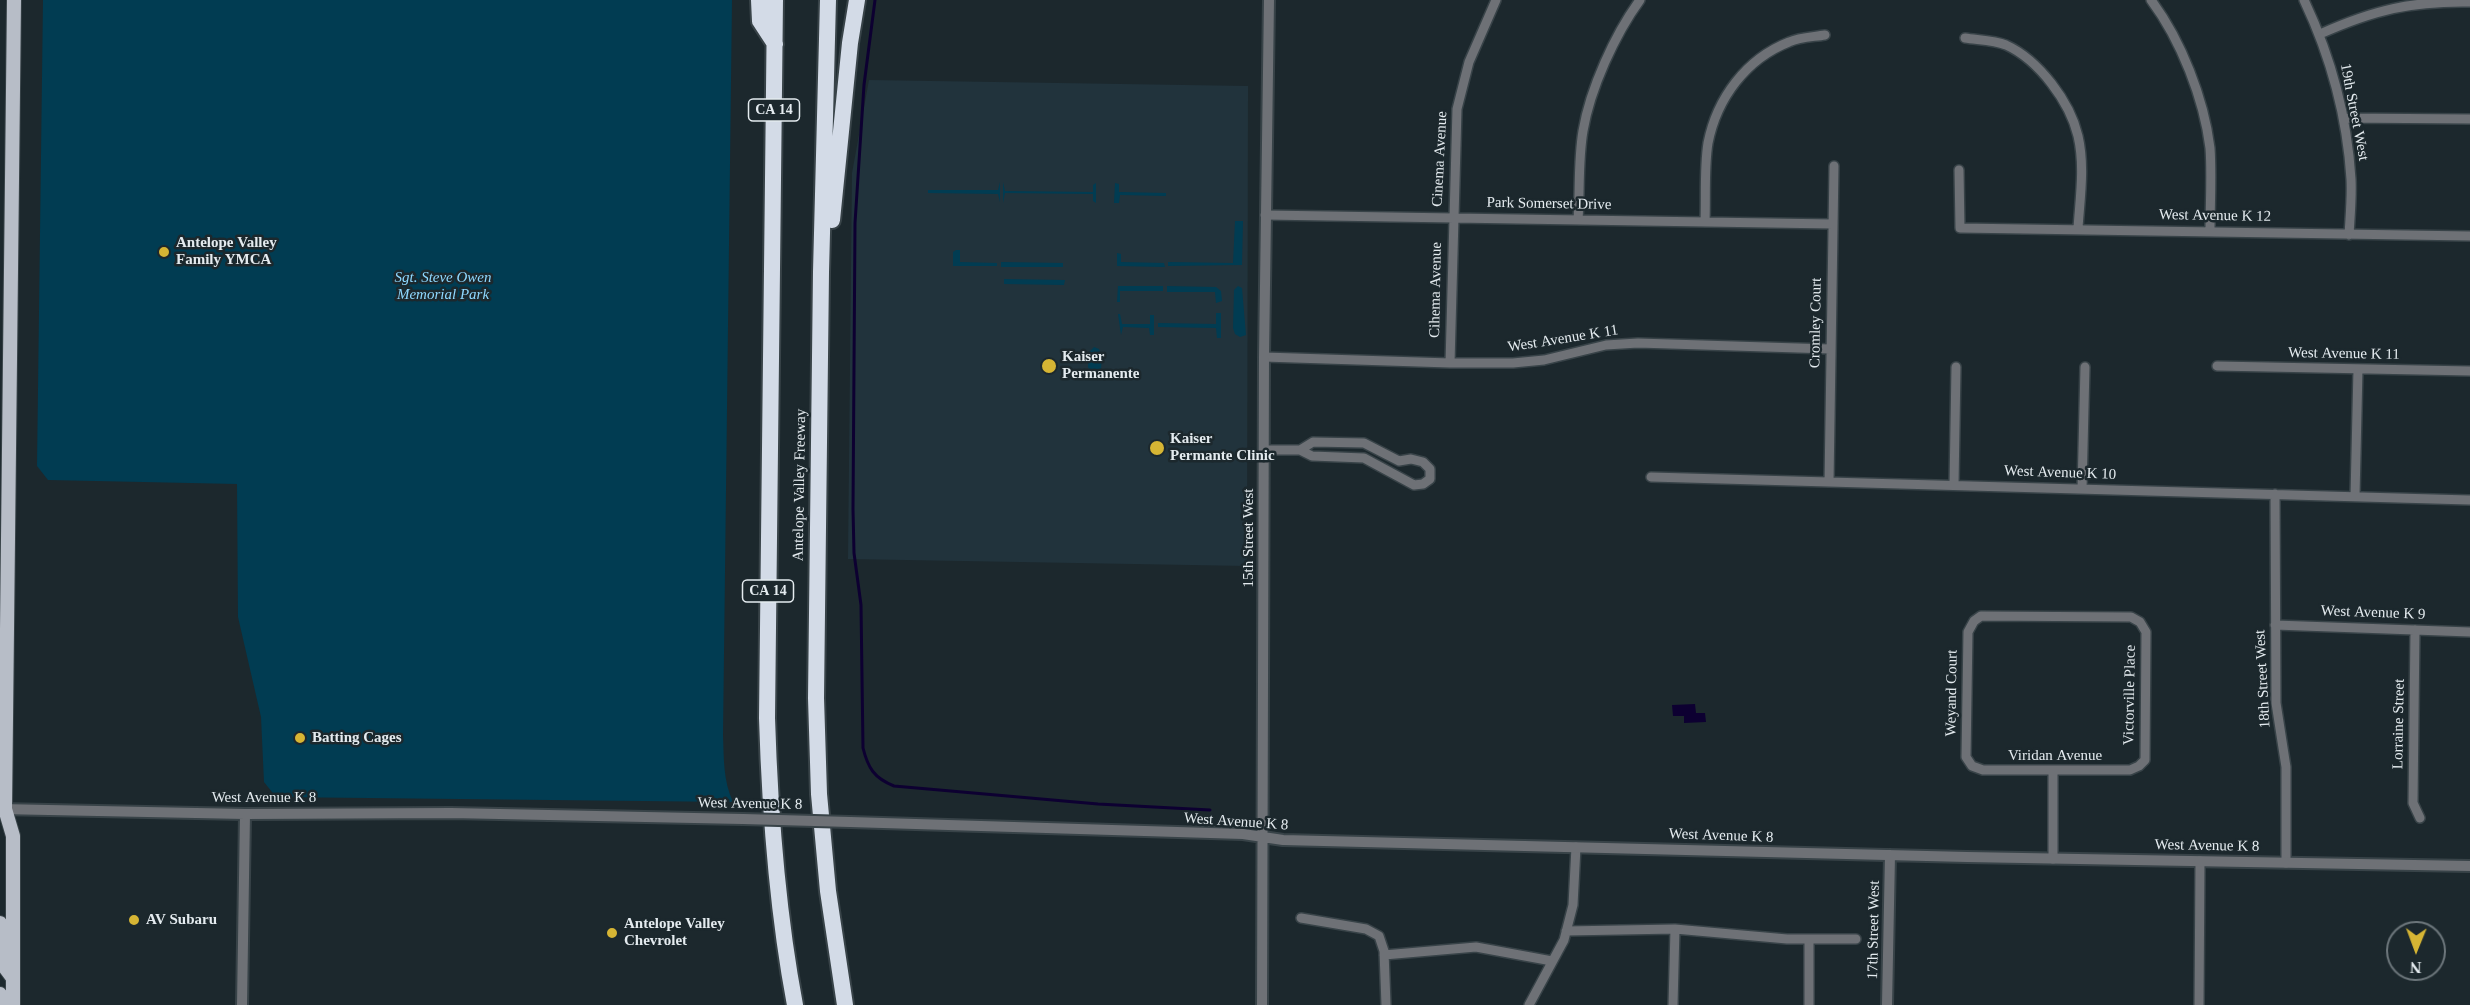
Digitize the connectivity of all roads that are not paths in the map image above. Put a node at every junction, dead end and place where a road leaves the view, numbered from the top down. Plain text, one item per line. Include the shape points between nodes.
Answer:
1 (14, 0) edge
2 (759, 0) edge
3 (775, 0) edge
4 (828, 0) edge
5 (857, 0) edge
6 (1269, 0) edge
7 (1496, 0) edge
8 (1640, 0) edge
9 (2151, 0) edge
10 (2304, 0) edge
11 (2470, 2) edge
12 (1825, 34) dead end
13 (2320, 34) junction
14 (1965, 38) dead end
15 (775, 44) junction
16 (2343, 118) junction
17 (2470, 119) edge
18 (1834, 166) dead end
19 (1959, 170) dead end
20 (1265, 214) junction
21 (1452, 218) junction
22 (1578, 220) junction
23 (1705, 222) junction
24 (1833, 224) junction
25 (2078, 228) junction
26 (2210, 231) junction
27 (2349, 235) junction
28 (2470, 236) edge
29 (821, 272) junction
30 (1830, 349) junction
31 (1264, 357) junction
32 (1450, 363) junction
33 (2217, 366) dead end
34 (1956, 367) dead end
35 (2085, 367) dead end
36 (2358, 369) junction
37 (2470, 371) edge
38 (1264, 450) junction
39 (1300, 450) junction
40 (1399, 461) junction
41 (1394, 476) junction
42 (1651, 477) dead end
43 (1829, 482) junction
44 (1954, 485) junction
45 (2082, 489) junction
46 (2275, 494) junction
47 (2355, 496) junction
48 (2469, 500) edge
49 (1974, 621) joint
50 (2275, 625) junction
51 (2415, 630) junction
52 (2470, 632) edge
53 (1972, 766) joint
54 (2139, 766) joint
55 (2053, 772) junction
56 (2, 813) edge
57 (245, 814) junction
58 (2420, 818) dead end
59 (1262, 837) junction
60 (1576, 847) junction
61 (1890, 855) junction
62 (2053, 859) junction
63 (2200, 861) junction
64 (2286, 863) junction
65 (2470, 866) edge
66 (1301, 918) dead end
67 (0, 924) edge
68 (1675, 929) junction
69 (1566, 931) junction
70 (1809, 939) junction
71 (1856, 939) dead end
72 (1384, 955) junction
73 (1552, 961) junction
74 (13, 979) junction
75 (0, 994) edge
76 (2, 1005) edge
77 (13, 1005) edge
78 (242, 1005) edge
79 (795, 1005) edge
80 (845, 1005) edge
81 (1262, 1005) edge
82 (1386, 1005) edge
83 (1529, 1005) edge
84 (1672, 1005) edge
85 (1809, 1005) edge
86 (1887, 1005) edge
87 (2199, 1005) edge

1 - 56 main road
2 - 15 highway via 760,21
3 - 15 highway, Antelope Valley Freeway / CA 14
4 - 29 highway, Antelope Valley Freeway
5 - 29 highway via 831,227
6 - 20 street, 15th Street West
7 - 21 street, Cinema Avenue via 1469,62 1457,109
8 - 22 street via 1601,72 1583,131
9 - 26 street via 2168,22 2197,90 2210,148
10 - 13 street, 19th Street West
11 - 13 street via 2431,1 2389,8
12 - 23 street via 1791,41 1766,53 1725,95 1708,146
13 - 16 street, 19th Street West
14 - 25 street via 2005,45 2034,63 2053,85 2078,136 2082,171
15 - 79 highway, Antelope Valley Freeway / CA 14 via 766,718 776,880
16 - 17 street
16 - 27 street, 19th Street West via 2351,180
18 - 24 street, Cromley Court
19 - 25 street, West Avenue K 12 via 1960,228
20 - 21 street, Park Somerset Drive
20 - 31 street, 15th Street West
21 - 22 street, Park Somerset Drive
21 - 32 street, Cihema Avenue
22 - 23 street, Park Somerset Drive
23 - 24 street, Park Somerset Drive
24 - 30 street, Cromley Court
25 - 26 street, West Avenue K 12
26 - 27 street, West Avenue K 12
27 - 28 street, West Avenue K 12
29 - 80 highway, Antelope Valley Freeway via 816,698 819,794
30 - 32 street, West Avenue K 11 via 1606,345 1544,360
30 - 43 street, Cromley Court
31 - 32 street, West Avenue K 11
31 - 38 street, 15th Street West
33 - 36 street, West Avenue K 11
34 - 44 street
35 - 45 street
36 - 37 street, West Avenue K 11
36 - 47 street
38 - 39 street
38 - 59 street, 15th Street West
39 - 40 street via 1313,442 1364,443
39 - 41 street via 1312,456 1364,458
40 - 41 street
40 - 41 street via 1423,462 1430,474 1424,484 1414,485
42 - 43 street, West Avenue K 10
43 - 44 street, West Avenue K 10
44 - 45 street, West Avenue K 10
45 - 46 street, West Avenue K 10
46 - 47 street, West Avenue K 10
46 - 50 street, 18th Street West
47 - 48 street, West Avenue K 10
49 - 53 street, Weyand Court via 1968,632 1966,757
49 - 54 street, Victorville Place via 1981,616 2131,617 2140,622 2146,632 2146,644 2145,760
50 - 51 street, West Avenue K 9
50 - 64 street, 18th Street West via 2276,703 2286,767
51 - 52 street, West Avenue K 9
51 - 58 street, Lorraine Street via 2413,803
53 - 55 street, Viridan Avenue via 1983,770
54 - 55 street, Viridan Avenue via 2130,770
55 - 62 street
56 - 57 street, West Avenue K 8
56 - 74 main road via 13,836
57 - 59 street, West Avenue K 8, bridge via 451,813 743,819
57 - 78 street
59 - 60 street, West Avenue K 8
59 - 81 street, 15th Street West
60 - 61 street, West Avenue K 8
60 - 69 street via 1573,905
61 - 62 street, West Avenue K 8
61 - 86 street, 17th Street West
62 - 63 street, West Avenue K 8
63 - 64 street, West Avenue K 8
63 - 87 street
64 - 65 street, West Avenue K 8
66 - 72 street via 1366,928 1379,936
67 - 74 main road via 4,966
68 - 69 street
68 - 70 street
68 - 84 street
69 - 73 street
70 - 71 street
70 - 85 street
72 - 73 street via 1476,947
72 - 82 street
73 - 83 street
74 - 77 main road
75 - 76 main road

